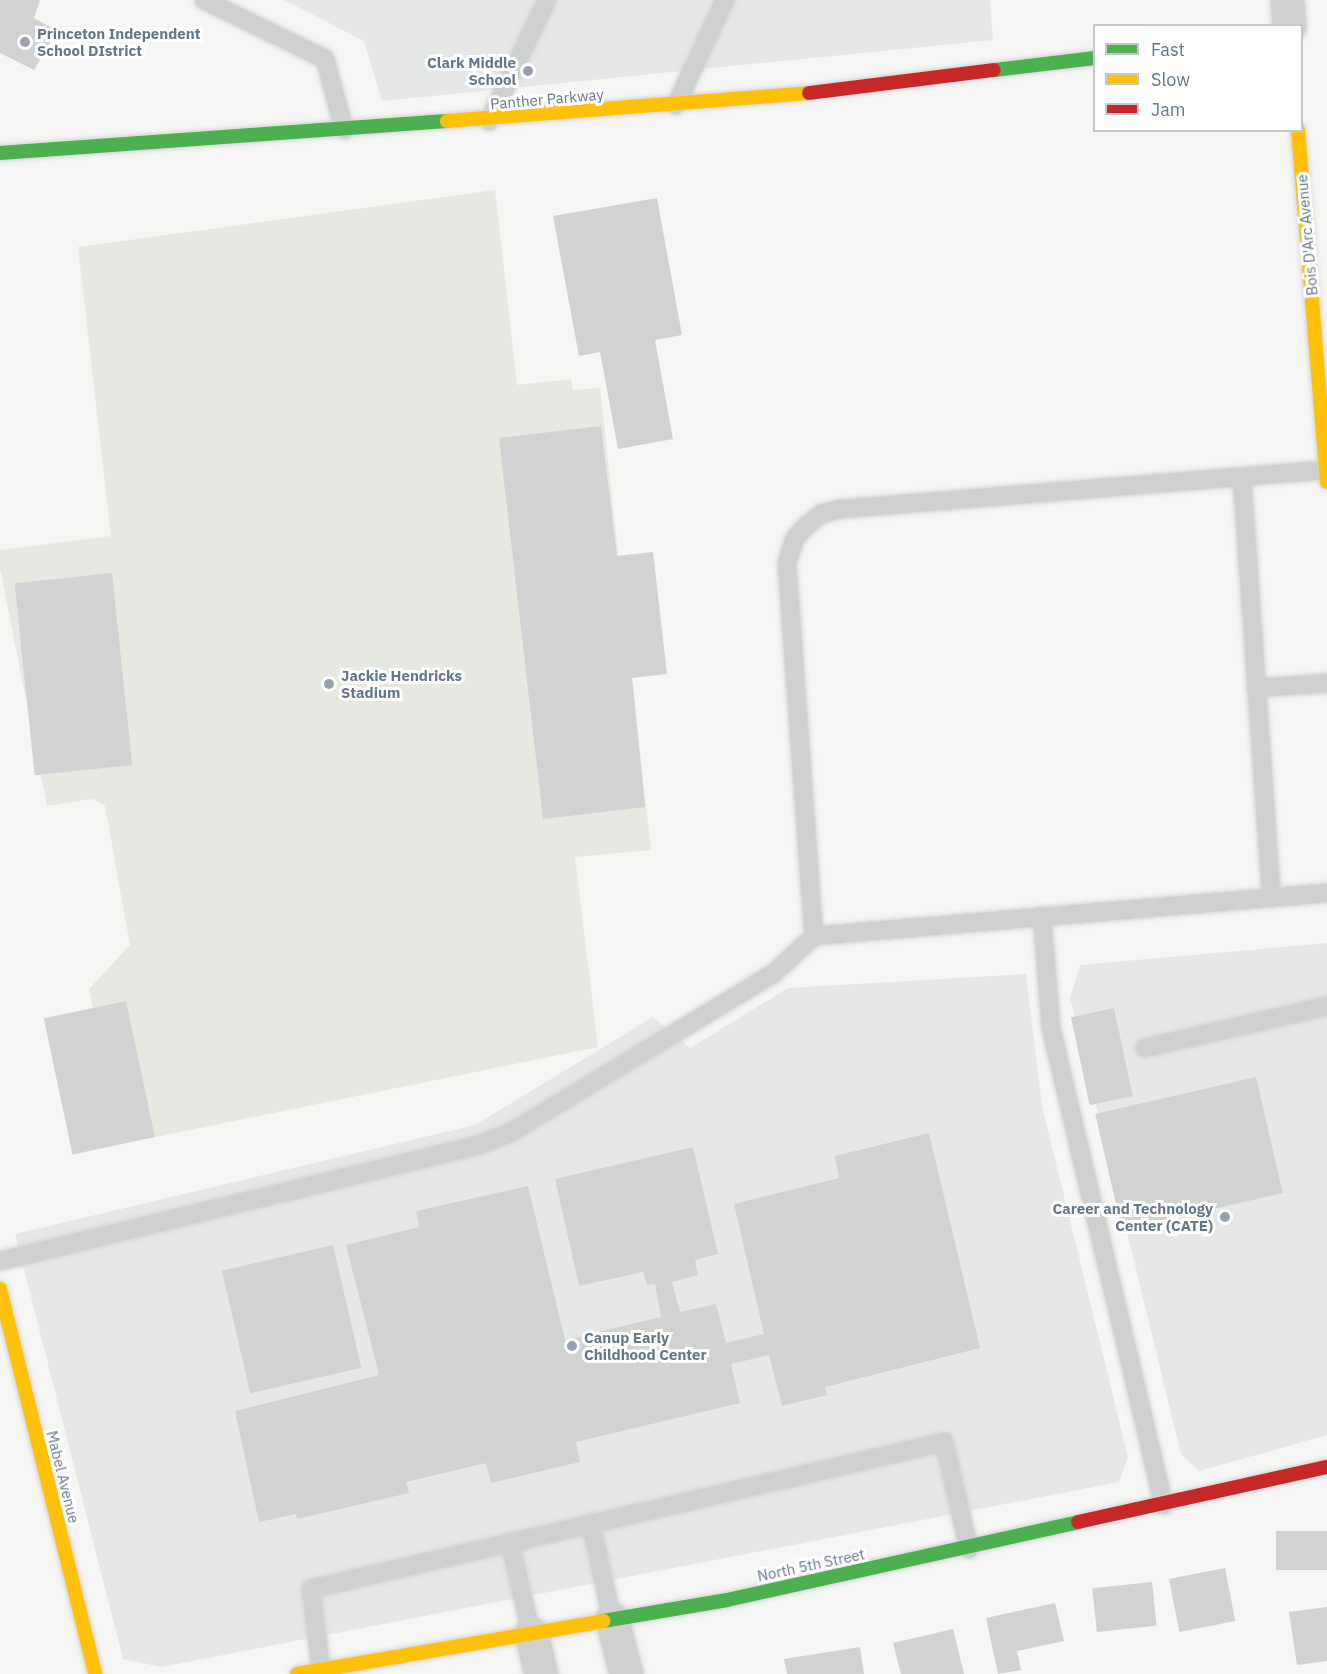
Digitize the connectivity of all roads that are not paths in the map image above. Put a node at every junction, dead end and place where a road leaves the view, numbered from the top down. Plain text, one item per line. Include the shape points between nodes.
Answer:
1 (204, 0) edge
2 (547, 0) edge
3 (725, 0) edge
4 (1287, 0) edge
5 (1289, 24) edge
6 (1093, 58) edge
7 (676, 105) junction
8 (489, 121) junction
9 (344, 129) junction
10 (1298, 132) edge
11 (0, 153) edge
12 (1327, 474) edge
13 (1242, 477) junction
14 (1327, 683) edge
15 (1257, 688) junction
16 (1327, 893) edge
17 (1271, 896) junction
18 (1042, 916) junction
19 (814, 936) junction
20 (1327, 1006) edge
21 (1145, 1048) dead end
22 (0, 1261) edge
23 (0, 1289) edge
24 (1327, 1467) edge
25 (1164, 1505) junction
26 (591, 1524) junction
27 (510, 1542) junction
28 (969, 1549) junction
29 (612, 1619) junction
30 (531, 1633) junction
31 (321, 1669) junction
32 (95, 1674) edge
33 (297, 1674) edge
34 (541, 1674) edge
35 (626, 1674) edge

1 - 9 lane via 325,59
2 - 8 lane
3 - 7 lane
4 - 5 street
6 - 7 street, Panther Parkway via 790,96
7 - 8 street, Panther Parkway
8 - 9 street, Panther Parkway
9 - 11 street, Panther Parkway
10 - 12 street, Bois D'Arc Avenue
12 - 13 lane
13 - 15 lane
13 - 19 lane via 840,509 821,514 805,526 795,538 787,563
14 - 15 lane
15 - 17 lane
16 - 17 lane
17 - 18 lane
18 - 19 lane
18 - 25 lane via 1051,1028
19 - 22 lane via 773,974 510,1133 476,1146
20 - 21 lane
23 - 32 street, Mabel Avenue
24 - 25 street, North 5th Street
25 - 28 street, North 5th Street
26 - 27 lane
26 - 28 lane via 944,1442
26 - 29 lane
27 - 30 lane
27 - 31 lane via 311,1589
28 - 29 street, North 5th Street via 727,1600
29 - 30 street, North 5th Street
29 - 35 street
30 - 31 street, North 5th Street
30 - 34 street
31 - 33 street, North 5th Street

